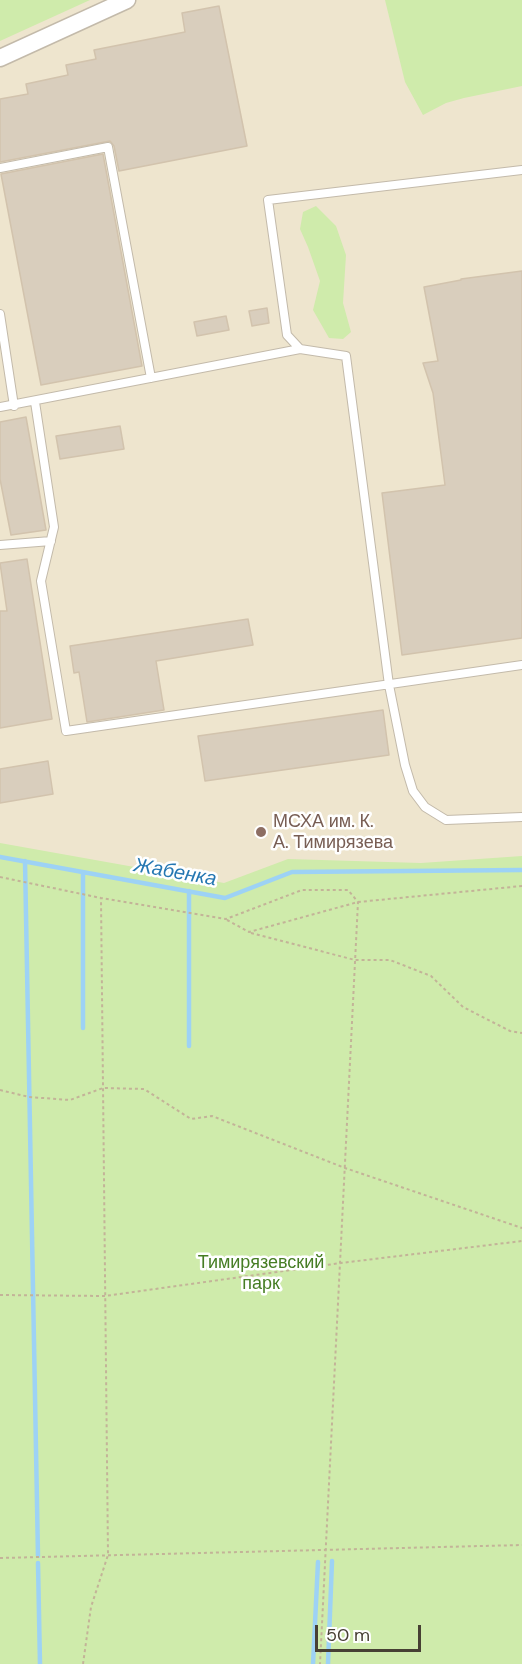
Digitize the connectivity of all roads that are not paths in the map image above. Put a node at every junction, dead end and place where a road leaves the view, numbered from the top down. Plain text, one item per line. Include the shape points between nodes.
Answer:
1 (127, 0) edge
2 (0, 58) edge
3 (0, 168) edge
4 (522, 170) edge
5 (0, 314) edge
6 (300, 349) junction
7 (151, 378) junction
8 (34, 402) junction
9 (14, 406) junction
10 (0, 407) edge
11 (51, 541) junction
12 (0, 546) edge
13 (522, 665) edge
14 (389, 685) junction
15 (522, 817) edge

1 - 2 street
3 - 7 lane via 108,147
4 - 6 lane via 267,200 287,335
5 - 9 lane
6 - 7 lane
6 - 14 lane via 346,356
7 - 8 lane
8 - 9 lane
8 - 11 lane via 54,527
9 - 10 lane
11 - 12 lane
11 - 14 lane via 41,581 66,731
13 - 14 lane
14 - 15 lane via 412,790 425,807 446,820

